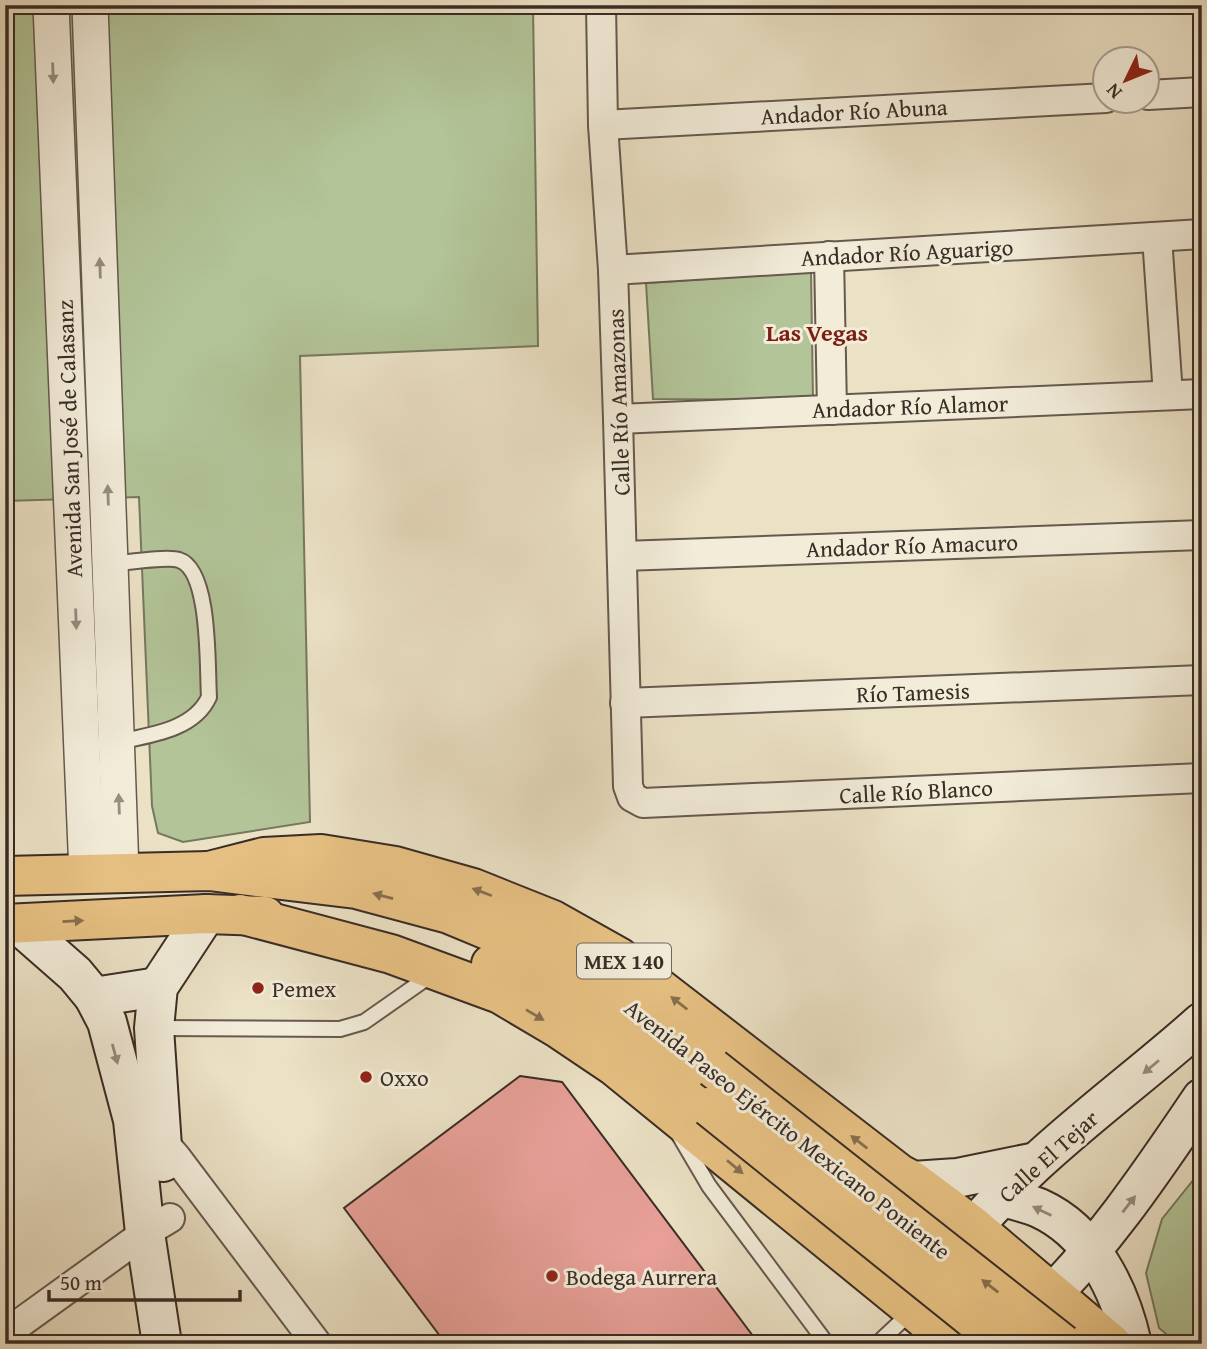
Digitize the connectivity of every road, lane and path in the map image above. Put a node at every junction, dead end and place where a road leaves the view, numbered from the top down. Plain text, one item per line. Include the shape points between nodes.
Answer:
1 (51, 5) edge
2 (90, 5) edge
3 (601, 5) edge
4 (1202, 92) edge
5 (1162, 94) edge
6 (1092, 98) edge
7 (603, 125) junction
8 (1202, 234) edge
9 (1157, 237) junction
10 (829, 256) junction
11 (613, 270) junction
12 (1202, 394) edge
13 (1168, 395) junction
14 (832, 410) junction
15 (618, 419) junction
16 (1202, 535) edge
17 (623, 556) junction
18 (92, 566) junction
19 (1202, 680) edge
20 (625, 703) junction
21 (99, 742) junction
22 (1202, 778) edge
23 (632, 797) joint
24 (209, 871) junction
25 (104, 873) junction
26 (5, 876) edge
27 (223, 914) junction
28 (12, 924) edge
29 (438, 970) junction
30 (158, 987) junction
31 (94, 997) junction
32 (1202, 1021) edge
33 (154, 1028) junction
34 (1202, 1098) edge
35 (666, 1109) junction
36 (146, 1129) junction
37 (1036, 1162) junction
38 (907, 1177) junction
39 (1002, 1197) junction
40 (157, 1226) junction
41 (974, 1226) junction
42 (1092, 1251) junction
43 (845, 1255) junction
44 (1053, 1295) junction
45 (913, 1309) junction
46 (5, 1334) edge
47 (886, 1341) edge
48 (162, 1344) edge
49 (189, 1344) edge
50 (317, 1344) edge
51 (827, 1344) edge
52 (955, 1344) edge
53 (1002, 1344) edge
54 (1063, 1344) edge
55 (1112, 1344) edge
56 (1132, 1344) edge

1 -> 18 street, Avenida San José de Calasanz
18 -> 2 street, Avenida San José de Calasanz
3 - 7 street, Calle Río Amazonas
4 - 5 street
6 - 7 street, Andador Río Abuna
7 - 11 street, Calle Río Amazonas
8 - 9 street, Andador Río Aguarigo
9 - 10 street, Andador Río Aguarigo
9 - 13 street
10 - 11 street, Andador Río Aguarigo
10 - 14 street
11 - 15 street, Calle Río Amazonas
12 - 13 street, Andador Río Alamor
13 - 14 street, Andador Río Alamor
14 - 15 street, Andador Río Alamor
15 - 17 street, Calle Río Amazonas
16 - 17 street, Andador Río Amacuro
17 - 20 street, Calle Río Amazonas
18 - 21 street, Avenida San José de Calasanz
18 - 21 lane via 178,559 190,567 203,603 209,697 204,709 190,720 158,733
19 - 20 street, Río Tamesis
20 - 23 street, Calle Río Amazonas
21 - 25 street, Avenida San José de Calasanz
22 - 23 street, Calle Río Blanco via 642,803
24 - 25 main road, Avenida Paseo Ejército Mexicano Poniente / MEX 140
38 -> 24 main road, MEX 140 via 619,957 553,920 473,888 395,866 321,854 264,856
54 -> 24 main road, Avenida Paseo Ejército Mexicano Poniente / MEX 140, bridge via 637,1010 589,978 449,914 356,889
25 - 26 main road, Avenida Paseo Ejército Mexicano Poniente / MEX 140
28 -> 27 main road, Avenida Paseo Ejército Mexicano Poniente / MEX 140
27 - 29 main road, MEX 140 via 391,954
27 - 30 main road
27 - 53 main road, Avenida Paseo Ejército Mexicano Poniente / MEX 140, bridge via 378,929 474,957 553,992 602,1021
28 - 31 main road via 75,974
29 - 33 lane via 386,1009 340,1029
29 -> 35 main road, MEX 140 via 500,994 559,1029
30 - 31 main road
30 - 33 main road
31 -> 36 main road
32 -> 37 main road, Calle El Tejar
33 - 36 main road
42 -> 34 main road
35 -> 43 main road, MEX 140
35 - 51 lane via 709,1186
36 - 40 main road
36 - 50 street
37 - 38 main road via 957,1178
37 - 39 main road, Calle El Tejar
38 - 41 main road, MEX 140
38 - 43 main road via 904,1217 897,1232 874,1251
39 - 41 main road, Calle El Tejar
42 -> 39 main road via 1039,1208
40 - 46 street
40 - 48 main road
40 - 49 main road
41 - 44 main road, MEX 140
41 - 45 main road, Calle El Tejar
42 - 44 main road
42 - 56 main road via 1113,1289
43 - 45 main road, MEX 140
44 - 53 main road
44 - 55 main road, MEX 140
45 - 47 lane
45 - 52 main road, MEX 140

